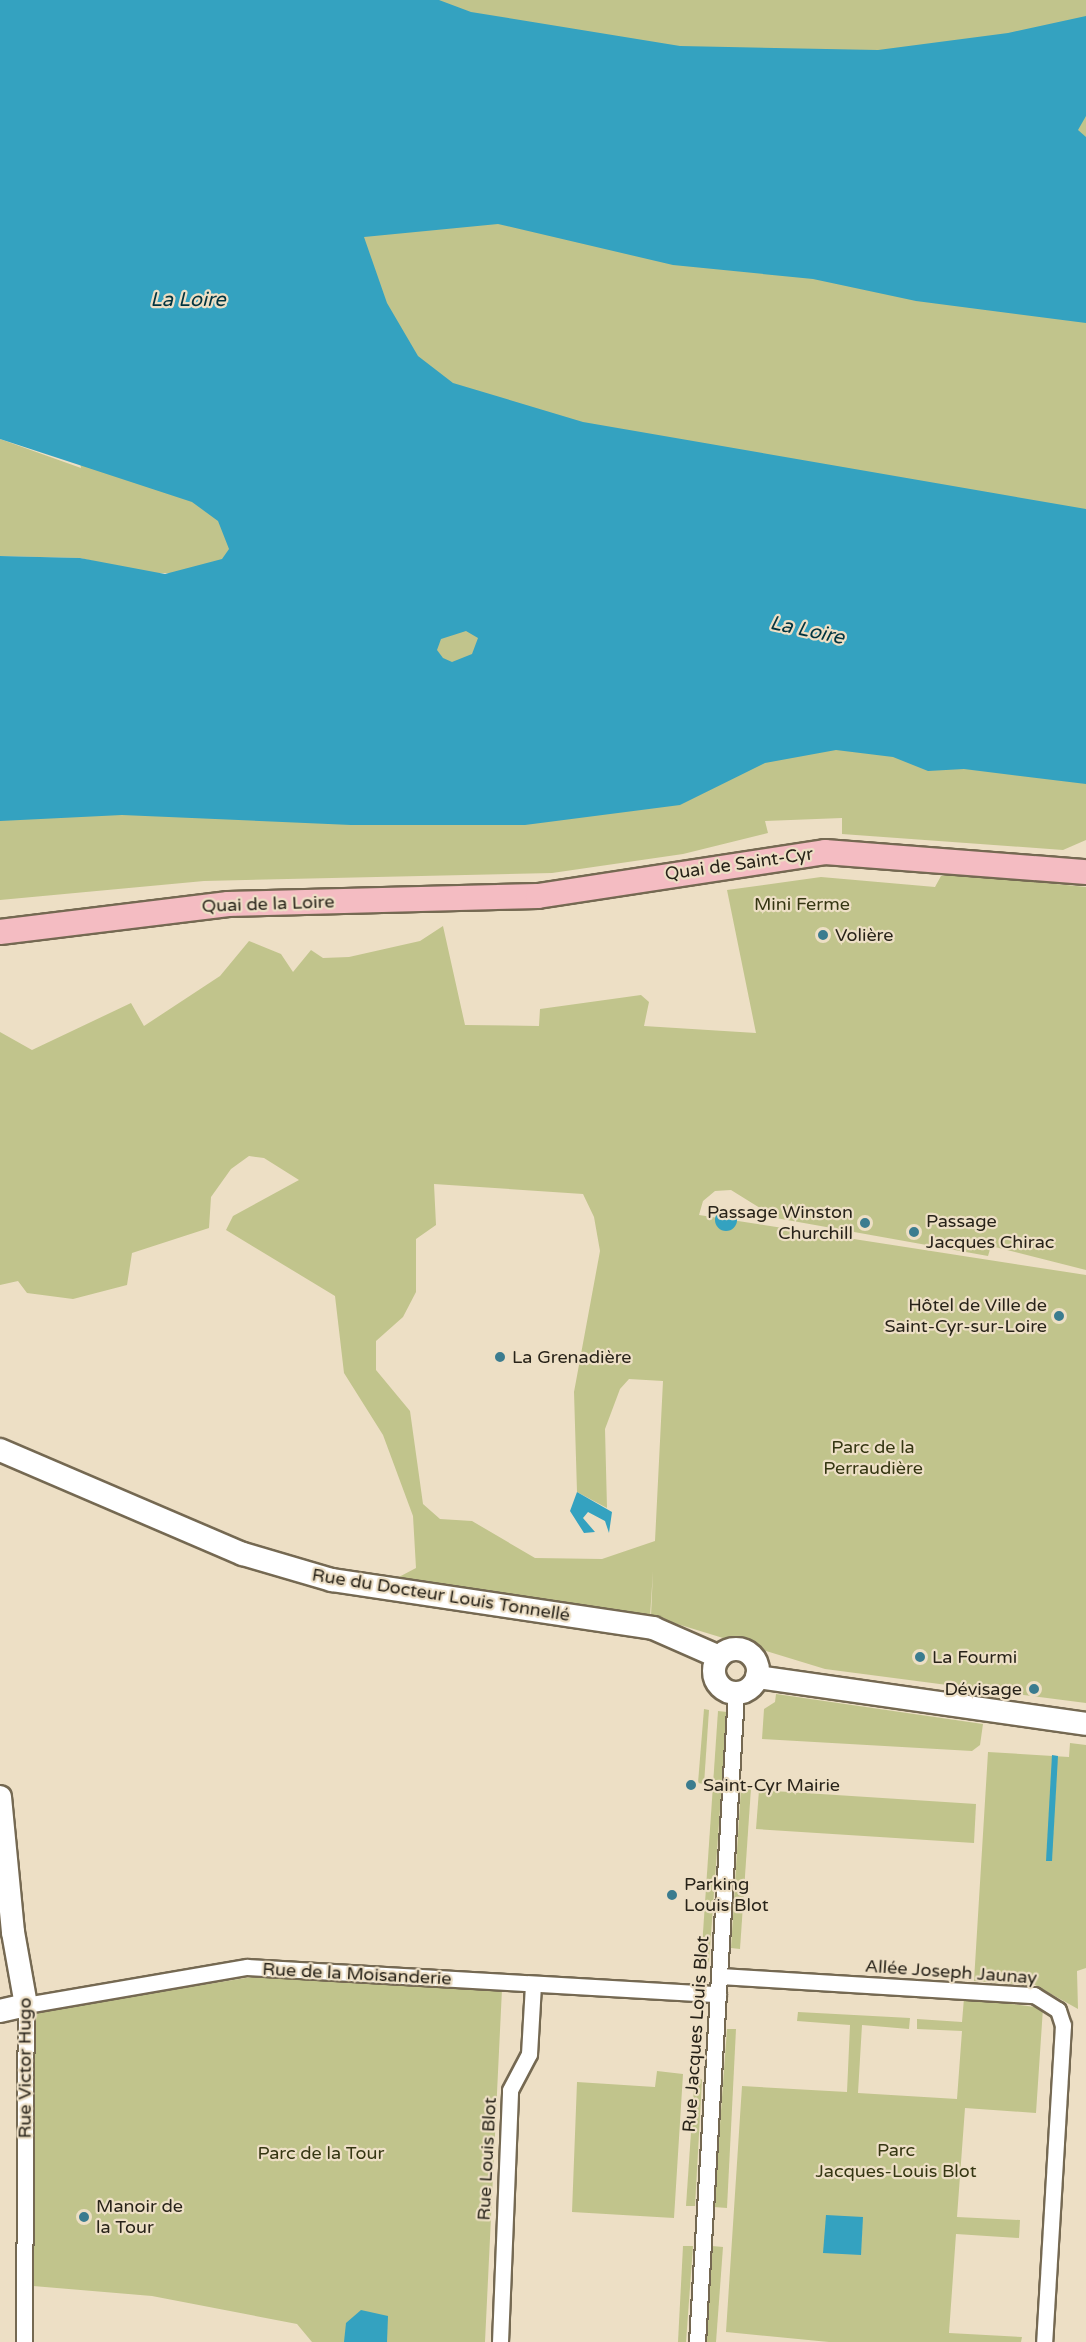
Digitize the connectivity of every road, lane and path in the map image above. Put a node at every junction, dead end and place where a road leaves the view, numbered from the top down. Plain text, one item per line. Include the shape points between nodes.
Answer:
1 (1086, 872) edge
2 (538, 896) joint
3 (0, 932) edge
4 (0, 1450) edge
5 (718, 1657) junction
6 (758, 1677) junction
7 (736, 1693) junction
8 (1086, 1724) edge
9 (0, 1797) edge
10 (720, 1976) junction
11 (533, 1984) junction
12 (718, 1994) junction
13 (26, 2005) junction
14 (0, 2011) edge
15 (24, 2342) edge
16 (500, 2342) edge
17 (697, 2342) edge
18 (1044, 2342) edge

1 - 2 main road, Quai de Saint-Cyr via 825,852
2 - 3 main road, Quai de la Loire via 228,904
4 - 5 street, Rue du Docteur Louis Tonnellé via 243,1554 332,1580 653,1628
5 - 6 street via 735,1648 748,1652 757,1663
5 - 7 street via 716,1681
6 - 7 street via 749,1689
6 - 8 street
7 - 10 street, Rue Jacques Louis Blot
9 - 13 street, Rue Victor Hugo via 13,1932
10 - 12 street, Rue Jacques Louis Blot
10 - 18 street, Allée Joseph Jaunay via 1034,1995 1058,2010 1063,2025
11 - 12 street, Rue de la Moisanderie
11 - 13 street, Rue de la Moisanderie via 247,1967
11 - 16 street, Rue Louis Blot via 529,2054 510,2090
12 - 17 street, Rue Jacques Louis Blot
13 - 14 street, Rue de la Moisanderie
13 - 15 street, Rue Victor Hugo

